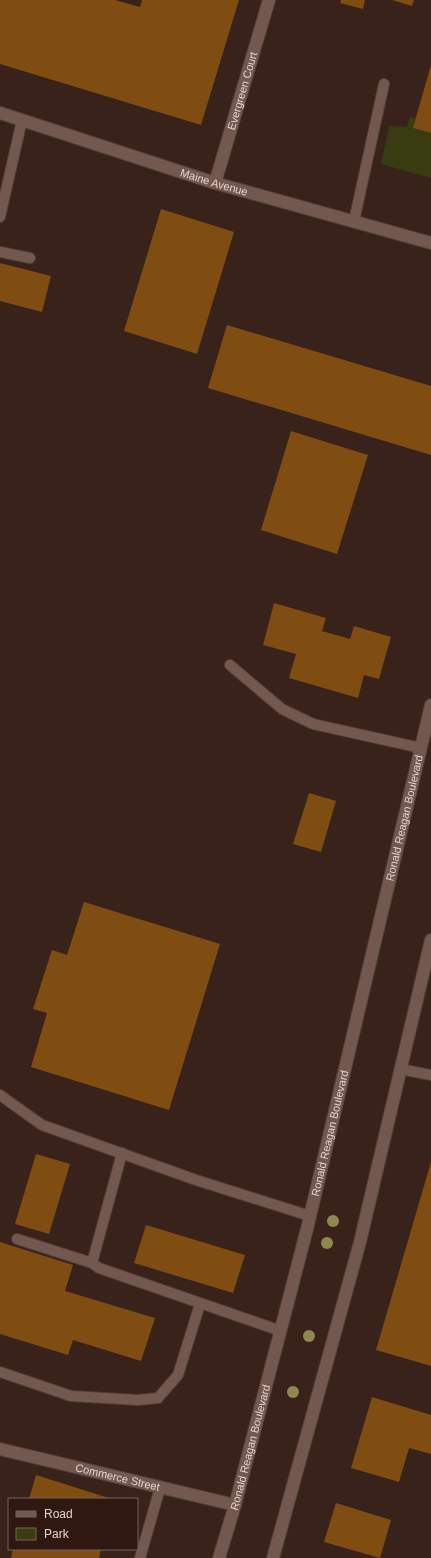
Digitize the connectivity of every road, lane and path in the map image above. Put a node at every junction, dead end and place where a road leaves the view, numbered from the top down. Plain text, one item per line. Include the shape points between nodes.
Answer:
1 (269, 0) edge
2 (384, 84) dead end
3 (0, 113) edge
4 (22, 120) junction
5 (215, 183) junction
6 (0, 217) edge
7 (354, 222) junction
8 (431, 243) edge
9 (0, 252) edge
10 (30, 258) dead end
11 (230, 665) dead end
12 (431, 705) edge
13 (421, 748) junction
14 (431, 940) edge
15 (400, 1069) junction
16 (431, 1075) edge
17 (0, 1095) edge
18 (122, 1154) junction
19 (310, 1216) junction
20 (17, 1239) dead end
21 (92, 1263) junction
22 (200, 1304) junction
23 (281, 1331) junction
24 (0, 1372) edge
25 (0, 1449) edge
26 (160, 1488) junction
27 (236, 1505) junction
28 (140, 1558) edge
29 (219, 1558) edge
30 (273, 1558) edge

1 - 5 main road, Evergreen Court
2 - 7 lane
3 - 4 main road, Maine Avenue
4 - 5 main road, Maine Avenue
4 - 6 lane
5 - 7 main road, Maine Avenue
7 - 8 main road, Maine Avenue
9 - 10 lane
11 - 13 lane via 282,709 314,724
12 - 13 main road, Ronald Reagan Boulevard
13 - 19 main road, Ronald Reagan Boulevard
14 - 15 main road
15 - 16 lane
15 - 30 main road via 360,1242
17 - 18 lane via 42,1125
18 - 19 lane
18 - 21 lane
19 - 23 main road, Ronald Reagan Boulevard
20 - 21 lane
21 - 22 lane via 99,1268
22 - 23 lane
22 - 24 lane via 178,1375 158,1398 138,1400 71,1396
23 - 27 main road, Ronald Reagan Boulevard
25 - 26 main road, Commerce Street
26 - 27 main road, Commerce Street
26 - 28 lane
27 - 29 main road, Ronald Reagan Boulevard

